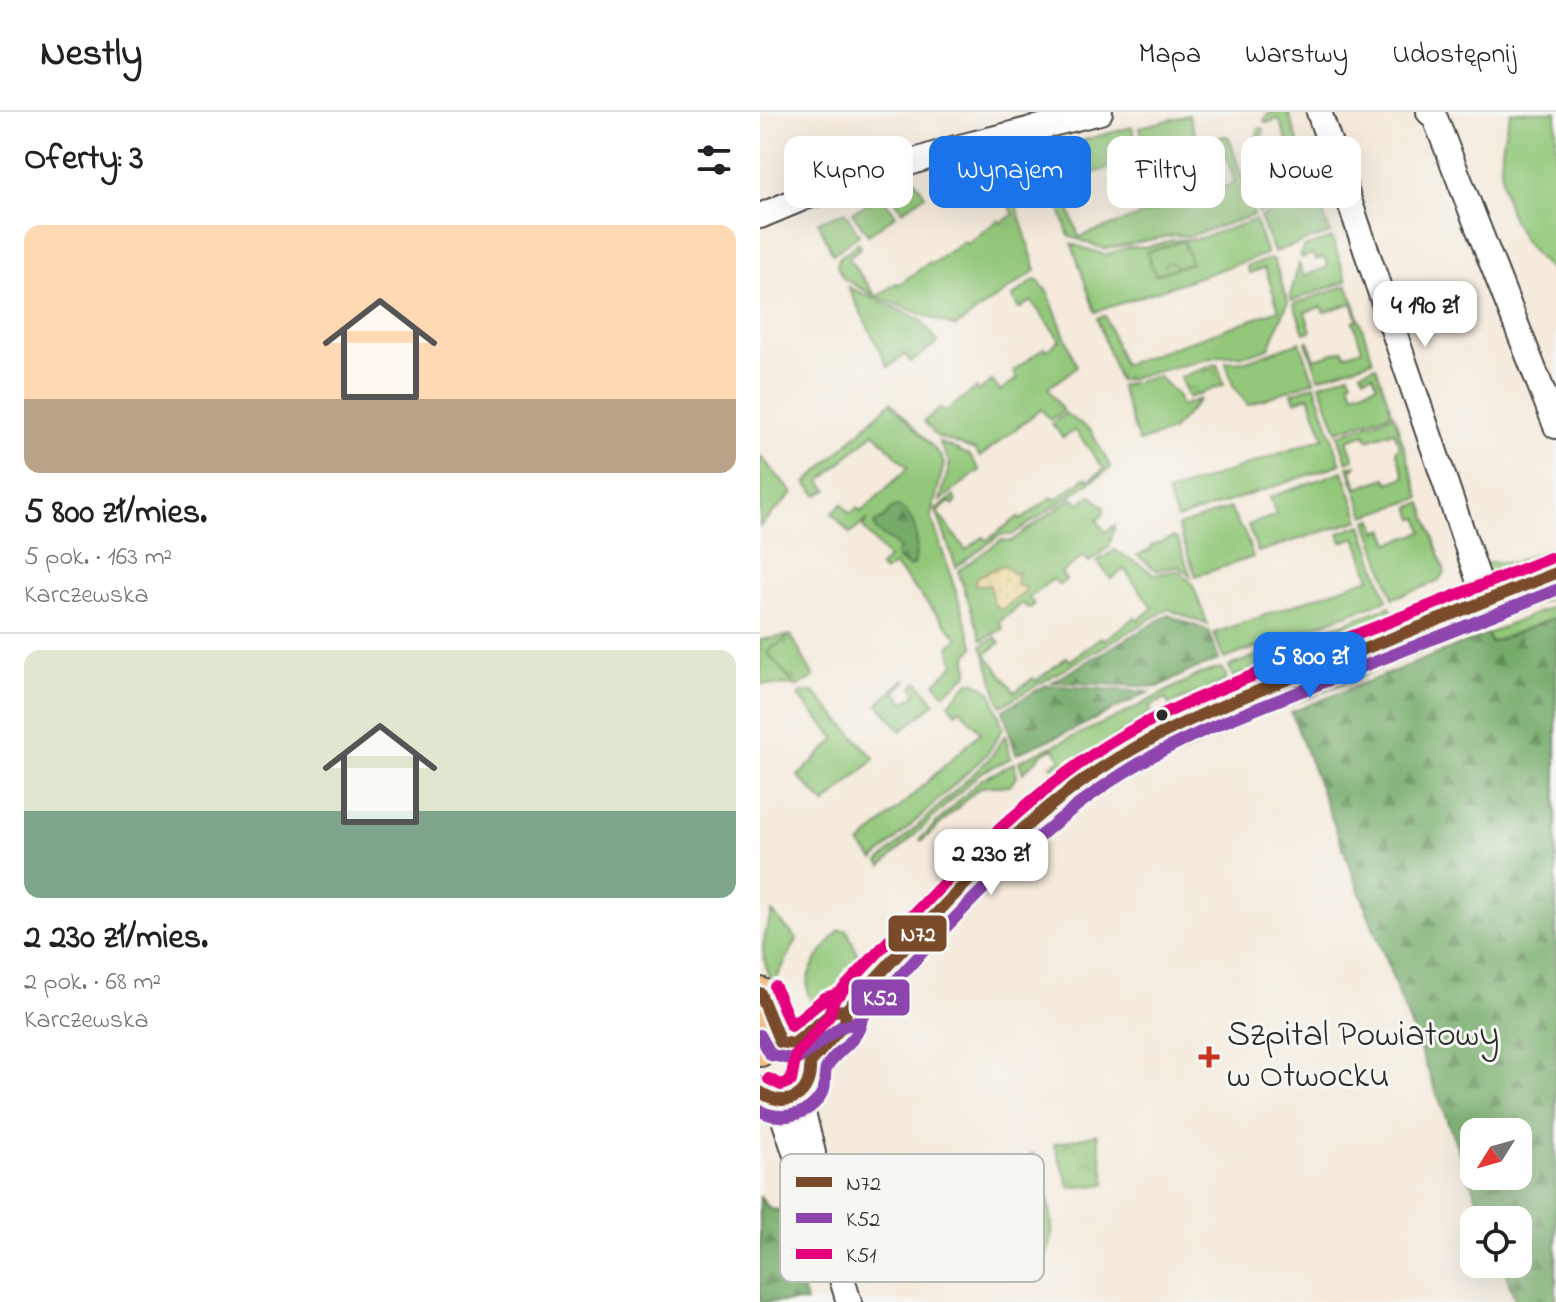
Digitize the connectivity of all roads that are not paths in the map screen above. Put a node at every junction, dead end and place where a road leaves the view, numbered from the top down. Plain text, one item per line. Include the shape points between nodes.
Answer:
1 (1100, 112) edge
2 (1319, 112) edge
3 (1429, 112) edge
4 (760, 216) edge
5 (1556, 426) edge
6 (1556, 573) edge
7 (1486, 602) junction
8 (760, 993) edge
9 (778, 1049) edge
10 (773, 1099) edge
11 (796, 1154) edge
12 (843, 1282) edge
13 (849, 1302) edge

1 - 4 street via 952,149
2 - 7 street
3 - 5 street
6 - 7 main road
7 - 9 main road via 1235,700 1114,760 1006,844 846,1010 845,1023
8 - 9 main road
9 - 10 main road via 809,1083
10 - 11 street
12 - 13 street

